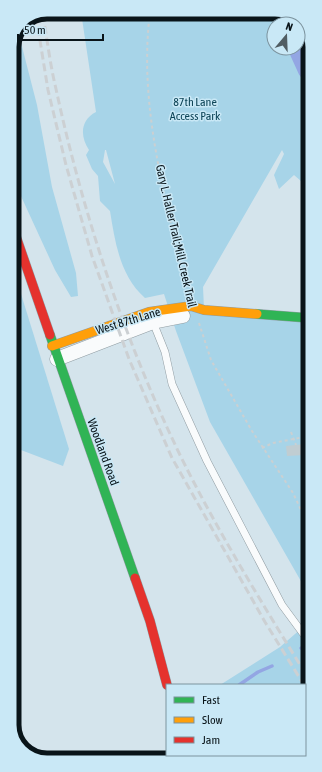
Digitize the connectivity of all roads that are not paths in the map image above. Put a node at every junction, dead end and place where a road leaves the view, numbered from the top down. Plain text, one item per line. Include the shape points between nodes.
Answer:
1 (19, 249) edge
2 (197, 310) junction
3 (303, 318) edge
4 (154, 322) junction
5 (52, 346) junction
6 (57, 359) junction
7 (303, 634) edge
8 (167, 684) edge

1 - 5 main road, Woodland Road
2 - 3 main road, West 87th Lane
2 - 4 street, West 87th Lane
2 - 5 main road, West 87th Lane via 149,312
4 - 6 street, West 87th Lane
4 - 7 lane via 165,352 172,384 207,461 282,605
5 - 6 main road, Woodland Road
6 - 8 main road, Woodland Road via 150,621

